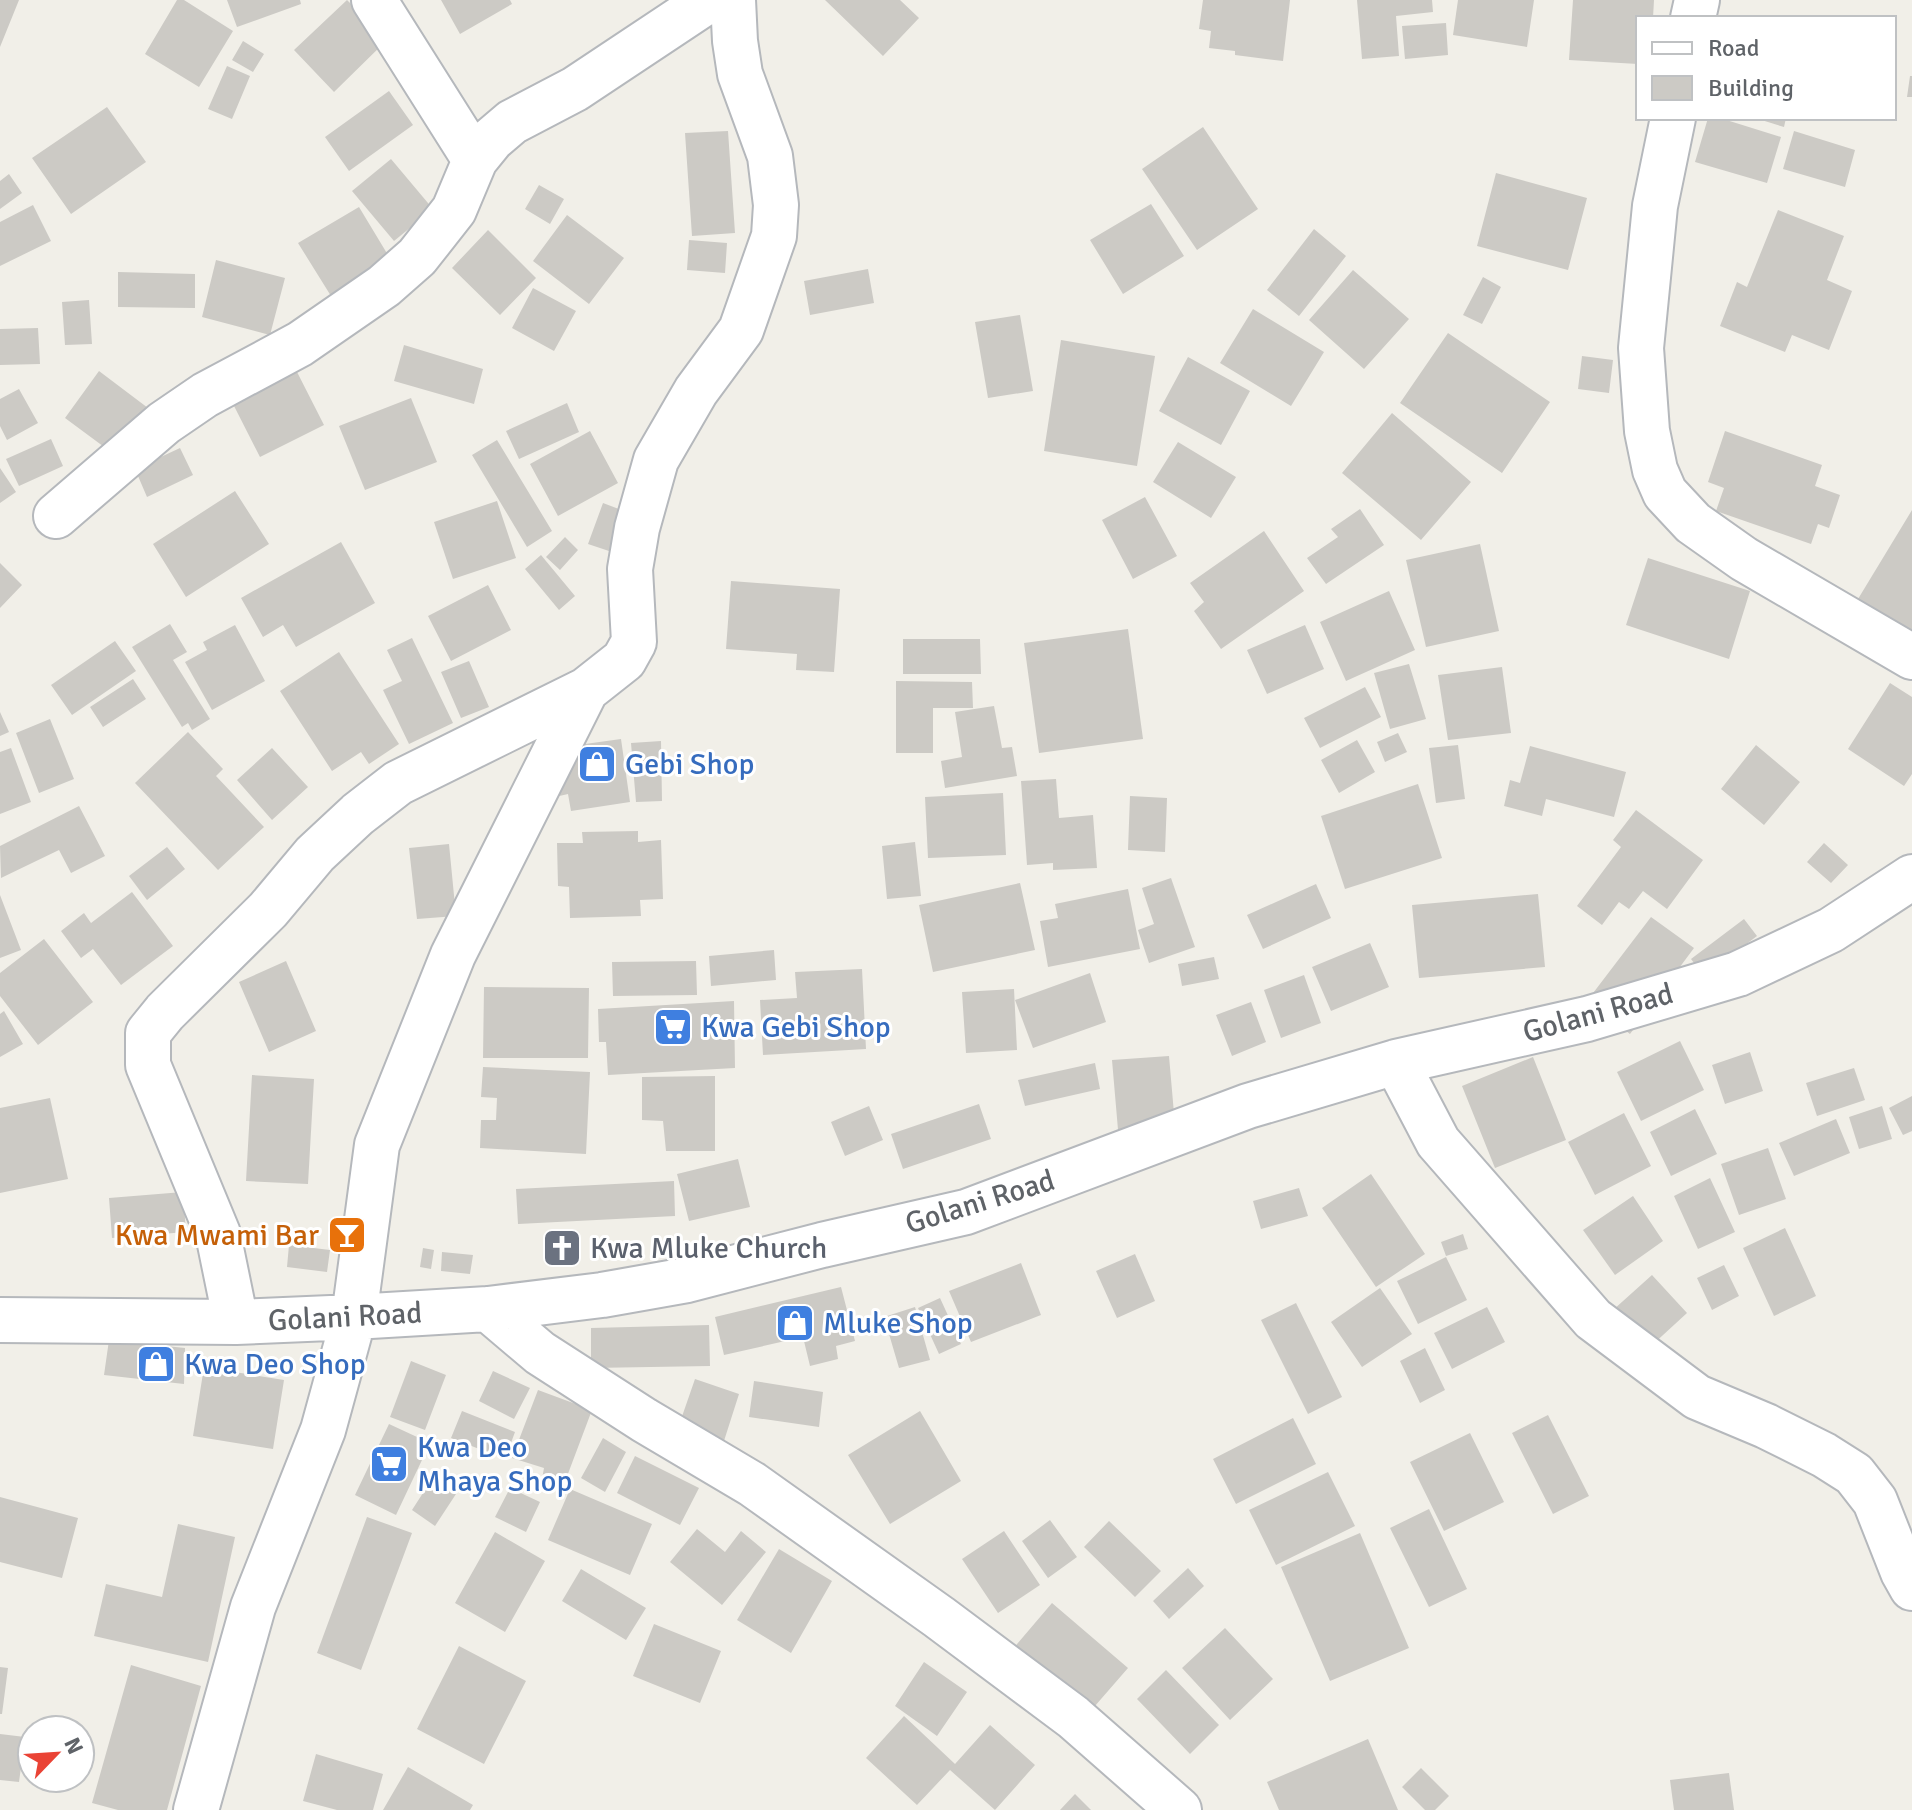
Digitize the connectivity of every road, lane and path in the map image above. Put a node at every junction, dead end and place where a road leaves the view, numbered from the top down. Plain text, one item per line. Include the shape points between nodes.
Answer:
1 (374, 0) edge
2 (709, 0) edge
3 (733, 0) edge
4 (1673, 120) edge
5 (475, 160) junction
6 (56, 516) dead end
7 (1912, 657) edge
8 (586, 690) junction
9 (1912, 877) edge
10 (1396, 1062) junction
11 (488, 1309) junction
12 (354, 1317) junction
13 (0, 1320) edge
14 (236, 1322) junction
15 (1912, 1588) edge
16 (196, 1810) edge
17 (1179, 1810) edge

1 - 5 street
2 - 5 street via 575,89 512,122
3 - 8 street via 740,74 770,156 774,236 741,330 696,391 656,460 630,569 634,642 624,660
4 - 7 street via 1655,206 1641,348 1647,431 1665,493 1693,523 1744,559
5 - 6 street via 454,210 417,257 384,286 300,344 164,423
8 - 12 street via 453,955 377,1145
8 - 14 street via 398,783 358,814 148,1033 148,1065 218,1234
9 - 10 street, Golani Road via 1831,930 1738,974 1587,1019
10 - 11 street, Golani Road via 1248,1106 966,1212 687,1280
10 - 15 street via 1438,1142 1593,1319 1697,1397 1854,1474 1875,1501
11 - 12 street, Golani Road
11 - 17 street via 540,1353 752,1484 939,1617 1073,1717
12 - 14 street, Golani Road
12 - 16 street via 323,1430 253,1607
13 - 14 street, Golani Road

